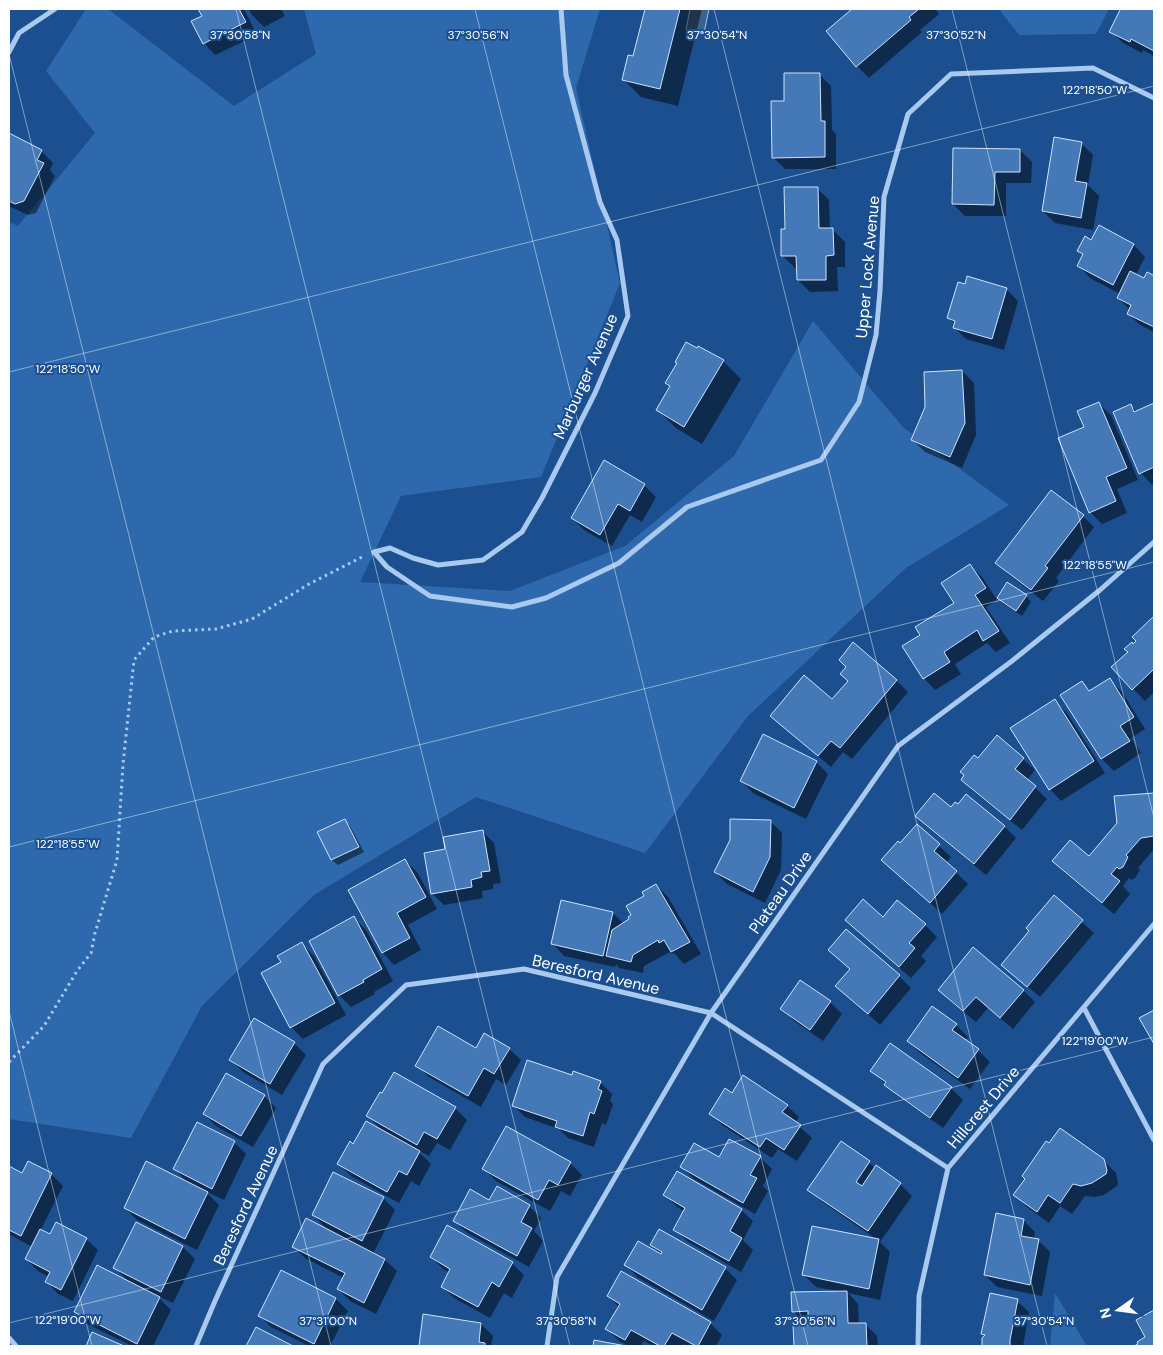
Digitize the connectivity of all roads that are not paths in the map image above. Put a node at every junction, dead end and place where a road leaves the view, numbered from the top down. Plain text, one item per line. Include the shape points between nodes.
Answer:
1 (55, 9) edge
2 (561, 9) edge
3 (9, 52) edge
4 (1154, 98) edge
5 (1154, 542) edge
6 (374, 552) joint
7 (1154, 924) edge
8 (1084, 1008) junction
9 (710, 1013) junction
10 (1154, 1140) edge
11 (948, 1168) junction
12 (9, 1338) edge
13 (16, 1346) edge
14 (196, 1346) edge
15 (547, 1346) edge
16 (918, 1346) edge

1 - 3 street via 19,34
2 - 6 street, Marburger Avenue via 566,75 600,202 617,240 628,316 595,393 522,532 483,560 438,565 390,548
4 - 6 street, Upper Lock Avenue via 1093,68 950,74 908,114 884,197 876,335 859,402 821,460 687,507 619,563 546,598 512,607 430,596 387,567
5 - 9 street, Plateau Drive via 1012,661 898,746
7 - 8 street, Hillcrest Drive
8 - 10 street
8 - 11 street, Hillcrest Drive
9 - 11 street, Beresford Avenue
9 - 14 street, Beresford Avenue via 524,969 406,985 323,1064
9 - 15 street, Plateau Drive via 557,1277
11 - 16 street, Hillcrest Drive via 919,1296
12 - 13 street

